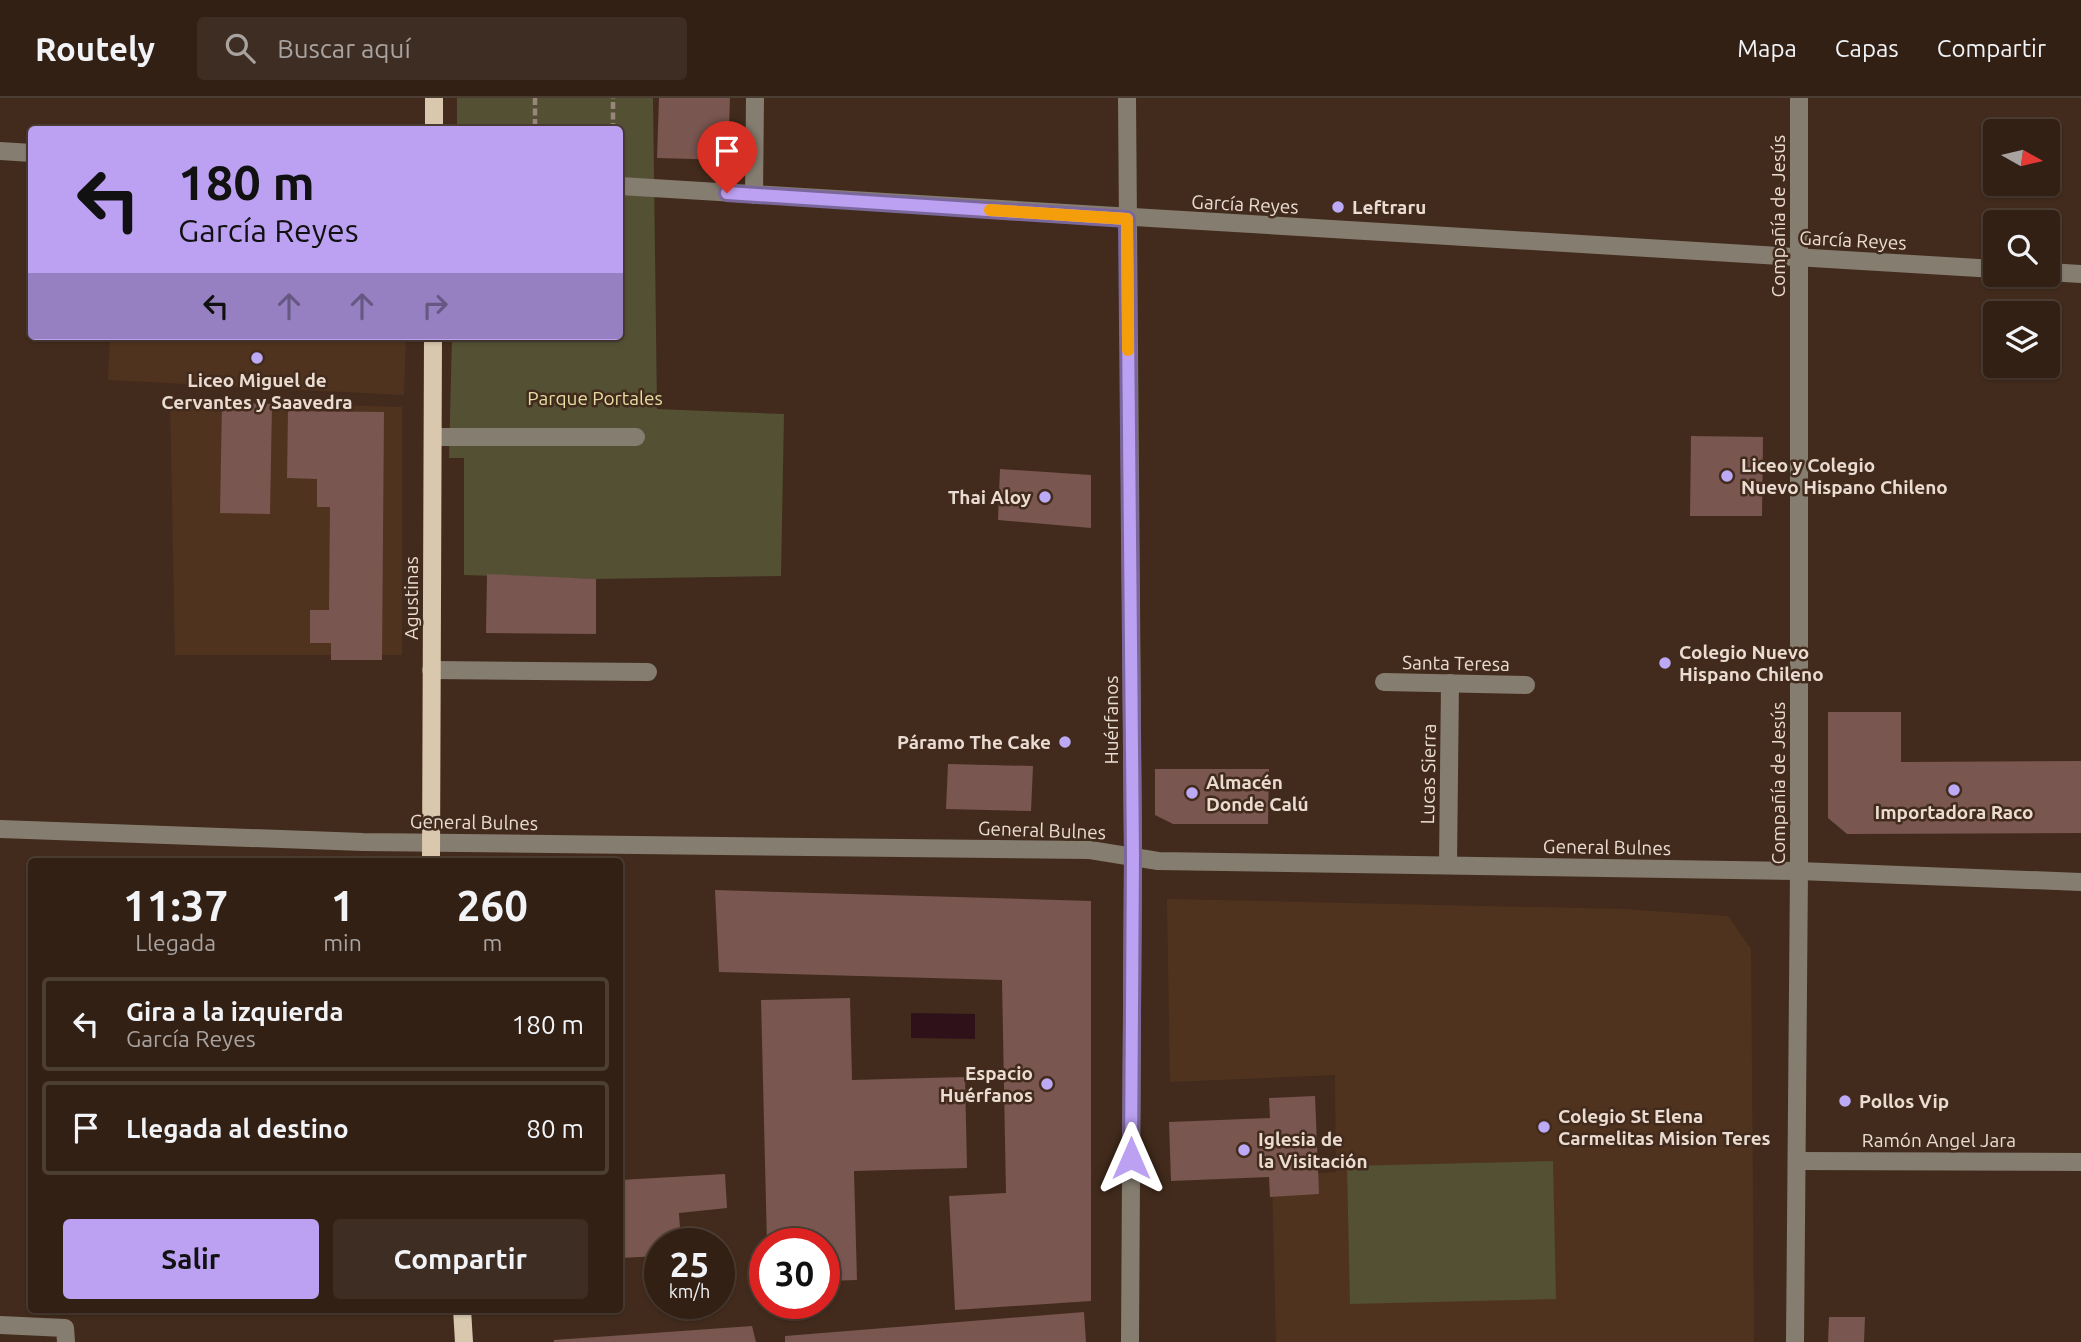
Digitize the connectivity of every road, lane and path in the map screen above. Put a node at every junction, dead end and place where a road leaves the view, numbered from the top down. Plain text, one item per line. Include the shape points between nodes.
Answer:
1 (434, 98) edge
2 (535, 98) edge
3 (613, 98) edge
4 (755, 98) edge
5 (1126, 98) edge
6 (1799, 98) edge
7 (434, 126) edge
8 (535, 126) edge
9 (613, 126) edge
10 (0, 151) edge
11 (28, 153) edge
12 (623, 186) edge
13 (754, 195) junction
14 (1127, 219) junction
15 (1799, 258) junction
16 (1983, 268) edge
17 (2060, 273) edge
18 (2081, 274) edge
19 (433, 340) edge
20 (433, 437) junction
21 (636, 437) dead end
22 (431, 670) junction
23 (648, 672) dead end
24 (1384, 682) dead end
25 (1450, 683) junction
26 (1526, 685) dead end
27 (0, 829) edge
28 (430, 843) junction
29 (1133, 856) junction
30 (432, 858) edge
31 (1448, 865) junction
32 (1799, 871) junction
33 (2081, 882) edge
34 (1797, 1161) junction
35 (2081, 1162) edge
36 (462, 1313) edge
37 (0, 1325) edge
38 (66, 1342) edge
39 (464, 1342) edge
40 (1130, 1342) edge
41 (1795, 1342) edge

1 - 7 main road
2 - 8 path
3 - 9 path
4 - 13 street
5 - 14 street, Huérfanos
6 - 15 street, Compañía de Jesús
10 - 11 street
12 - 13 street, García Reyes
13 - 14 street, García Reyes
14 - 15 street, García Reyes
14 - 29 street, Huérfanos
15 - 16 street, García Reyes
15 - 32 street, Compañía de Jesús
17 - 18 street
19 - 20 main road, Agustinas
20 - 21 street
20 - 22 main road, Agustinas
22 - 23 street
22 - 28 main road, Agustinas
24 - 25 street, Santa Teresa
25 - 26 street, Santa Teresa
25 - 31 street, Lucas Sierra
27 - 28 street, General Bulnes
28 - 29 street, General Bulnes via 1055,849
28 - 30 main road, Agustinas
29 - 31 street, General Bulnes
29 - 40 street, Huérfanos
31 - 32 street, General Bulnes
32 - 33 street, General Bulnes
32 - 34 street, Compañía de Jesús
34 - 35 street, Ramón Angel Jara
34 - 41 street, Compañía de Jesús
36 - 39 main road
37 - 38 street via 65,1328

